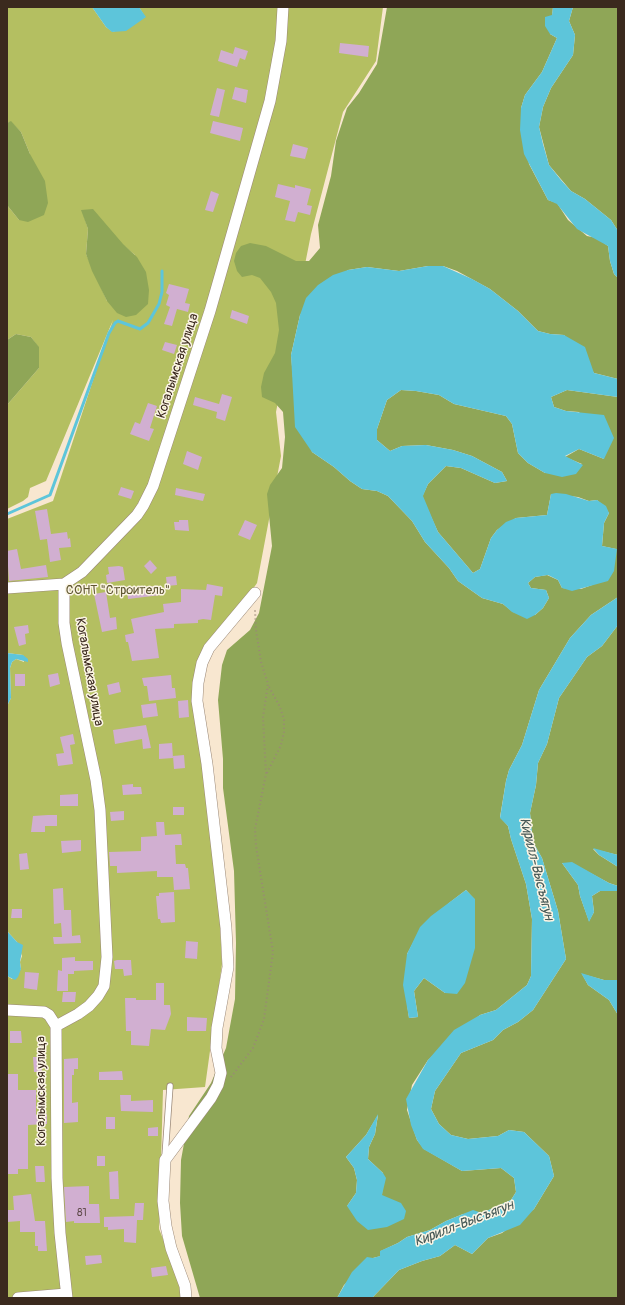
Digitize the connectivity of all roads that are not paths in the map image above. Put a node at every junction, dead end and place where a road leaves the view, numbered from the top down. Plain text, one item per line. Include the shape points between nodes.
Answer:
1 (283, 7) edge
2 (64, 584) junction
3 (7, 588) edge
4 (254, 593) road end
5 (7, 1010) edge
6 (56, 1026) junction
7 (170, 1086) dead end
8 (165, 1160) junction
9 (66, 1296) edge
10 (18, 1298) edge
11 (186, 1298) edge

1 - 2 street, Когалымская улица via 281,41 270,101 210,311 153,486 137,515 79,575
2 - 3 street
2 - 6 street, Когалымская улица via 67,643 100,810 107,957 104,986 98,996 78,1014
4 - 8 street via 209,648 202,663 198,682 197,701 226,928 228,968 216,1048 221,1073 211,1098
5 - 6 street via 44,1012
6 - 9 street, Когалымская улица via 57,1178
7 - 8 lane
8 - 11 street via 163,1201 166,1226 172,1254 185,1286
9 - 10 street

